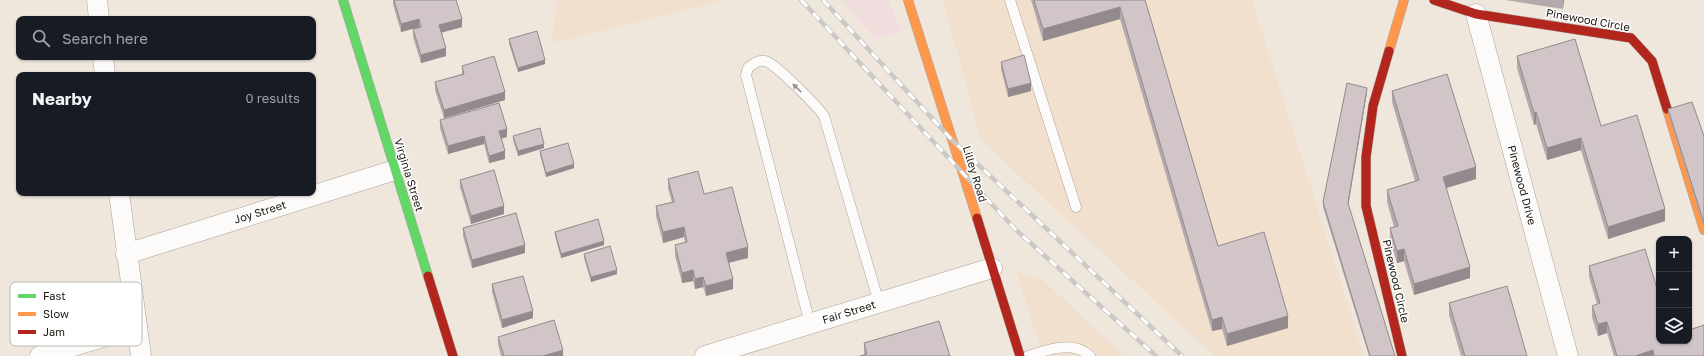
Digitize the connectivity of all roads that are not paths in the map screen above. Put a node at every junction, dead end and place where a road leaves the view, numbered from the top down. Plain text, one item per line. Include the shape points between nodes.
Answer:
1 (97, 0) edge
2 (343, 0) edge
3 (908, 0) edge
4 (1010, 0) edge
5 (1404, 0) edge
6 (1434, 0) edge
7 (1476, 14) junction
8 (99, 16) edge
9 (103, 60) edge
10 (105, 72) edge
11 (395, 170) junction
12 (316, 195) edge
13 (119, 196) edge
14 (312, 196) edge
15 (1076, 207) dead end
16 (1704, 230) edge
17 (126, 254) junction
18 (992, 268) junction
19 (130, 282) edge
20 (879, 303) junction
21 (810, 324) junction
22 (73, 346) edge
23 (139, 346) edge
24 (40, 356) edge
25 (140, 356) edge
26 (453, 356) edge
27 (705, 356) edge
28 (1020, 356) edge
29 (1028, 356) edge
30 (1090, 356) edge
31 (1402, 356) edge
32 (1568, 356) edge

1 - 8 street
2 - 11 street, Virginia Street
3 - 18 street, Lilley Road
4 - 15 lane
5 - 31 street, Pinewood Circle via 1373,106 1366,157 1366,206
6 - 7 street, Pinewood Circle
7 - 16 street, Pinewood Circle via 1631,38 1652,61
7 - 32 street, Pinewood Drive
9 - 10 street
11 - 12 street, Joy Street
11 - 26 street, Virginia Street
13 - 17 street
14 - 17 street, Joy Street
17 - 19 street
18 - 20 street, Fair Street
18 - 28 street, Lilley Road
20 - 21 street, Fair Street
20 -> 21 lane via 824,116 818,107 779,70 766,61 757,62 748,68 746,75
21 - 27 street, Fair Street
22 - 24 street
23 - 25 street
29 - 30 lane via 1055,348 1071,348 1086,352

